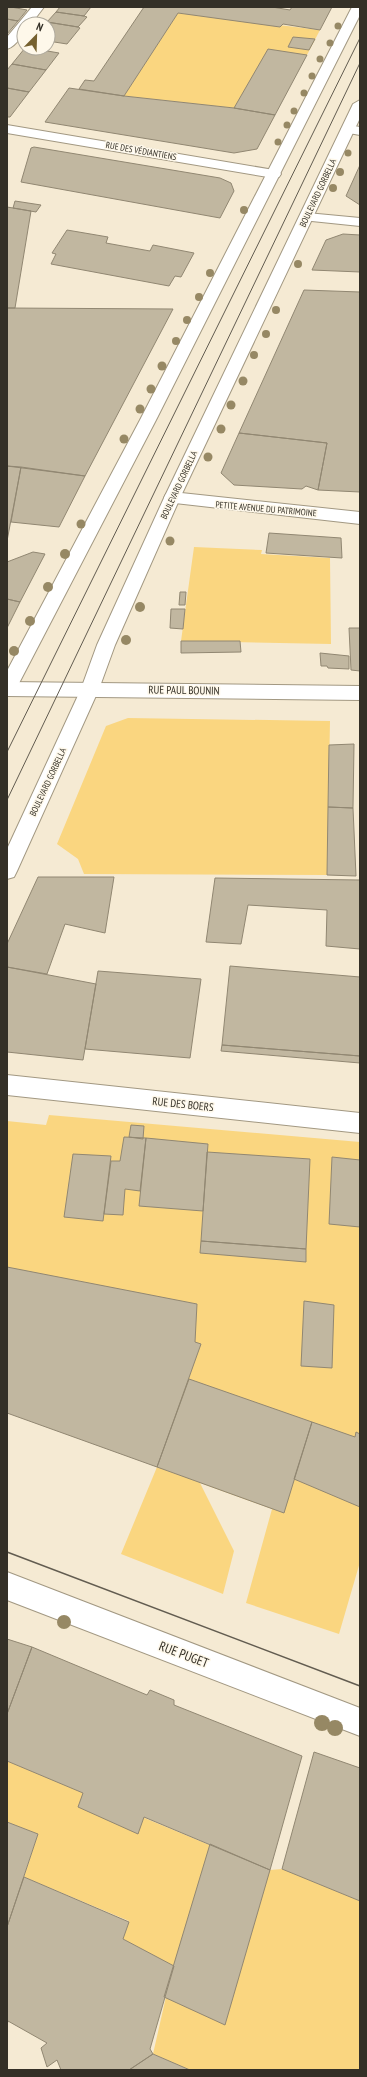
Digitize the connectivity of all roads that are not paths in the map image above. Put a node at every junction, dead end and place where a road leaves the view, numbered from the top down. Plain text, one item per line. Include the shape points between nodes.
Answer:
1 (38, 7) edge
2 (358, 7) edge
3 (31, 16) edge
4 (16, 34) edge
5 (7, 45) edge
6 (360, 104) edge
7 (7, 129) edge
8 (354, 130) edge
9 (274, 174) junction
10 (307, 217) junction
11 (360, 222) edge
12 (172, 498) junction
13 (360, 518) edge
14 (7, 689) edge
15 (90, 689) junction
16 (360, 693) edge
17 (7, 871) edge
18 (7, 1085) edge
19 (360, 1123) edge
20 (7, 1586) edge
21 (360, 1722) edge

1 - 3 main road
2 - 9 main road
4 - 5 main road
6 - 8 main road, BOULEVARD GORBELLA
7 - 9 main road, RUE DES VÉDIANTIENS
8 - 10 main road, BOULEVARD GORBELLA
9 - 14 main road
10 - 11 main road
10 - 12 main road, BOULEVARD GORBELLA
12 - 13 main road, PETITE AVENUE DU PATRIMOINE
12 - 15 main road, BOULEVARD GORBELLA via 106,646
14 - 15 main road, RUE PAUL BOUNIN
15 - 16 main road, RUE PAUL BOUNIN
15 - 17 main road, BOULEVARD GORBELLA
18 - 19 main road, RUE DES BOERS
20 - 21 main road, RUE PUGET

